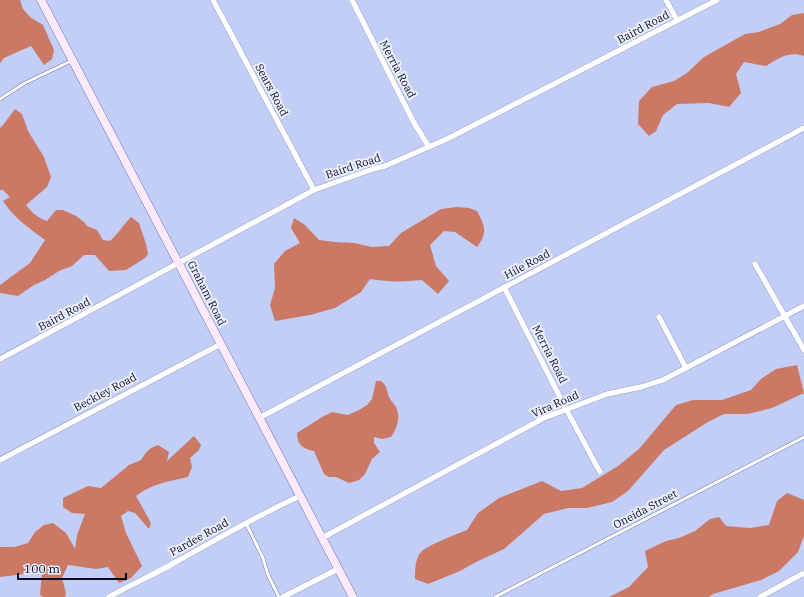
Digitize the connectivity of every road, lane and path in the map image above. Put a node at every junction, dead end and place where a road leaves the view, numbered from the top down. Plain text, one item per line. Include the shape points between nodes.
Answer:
1 (41, 0) edge
2 (212, 0) edge
3 (352, 0) edge
4 (666, 0) edge
5 (717, 0) edge
6 (677, 20) junction
7 (72, 60) junction
8 (0, 99) edge
9 (804, 128) edge
10 (428, 147) junction
11 (314, 190) junction
12 (179, 264) junction
13 (755, 264) dead end
14 (504, 287) junction
15 (804, 306) edge
16 (659, 317) dead end
17 (785, 317) junction
18 (221, 344) junction
19 (804, 350) edge
20 (0, 359) edge
21 (686, 368) junction
22 (566, 409) junction
23 (259, 418) junction
24 (804, 437) edge
25 (0, 460) edge
26 (600, 472) dead end
27 (300, 496) junction
28 (246, 523) junction
29 (322, 538) junction
30 (338, 569) junction
31 (804, 573) edge
32 (287, 596) edge
33 (763, 596) edge
34 (109, 597) edge
35 (279, 597) edge
36 (353, 597) edge
37 (495, 597) edge

1 - 7 main road, Graham Road
2 - 11 street, Sears Road
3 - 10 street, Merria Road
4 - 6 street
5 - 6 street, Baird Road
6 - 10 street, Baird Road
7 - 8 lane via 24,83
7 - 12 main road, Graham Road
9 - 14 street, Hile Road
10 - 11 street, Baird Road via 385,166
11 - 12 street, Baird Road
12 - 18 main road, Graham Road
12 - 20 street, Baird Road
13 - 17 street
14 - 22 street, Merria Road
14 - 23 street, Hile Road
15 - 17 street, Vira Road
16 - 21 street
17 - 19 street
17 - 21 street, Vira Road
18 - 23 main road, Graham Road
18 - 25 street, Beckley Road
21 - 22 street, Vira Road via 652,384 607,394
22 - 26 street, Merria Road
22 - 29 street, Vira Road via 544,418
23 - 27 main road, Graham Road
24 - 37 lane, Oneida Street
27 - 28 street, Pardee Road
27 - 29 main road, Graham Road
28 - 34 street, Pardee Road
28 - 35 lane
29 - 30 main road, Graham Road
30 - 32 street
30 - 36 main road, Graham Road
31 - 33 street

